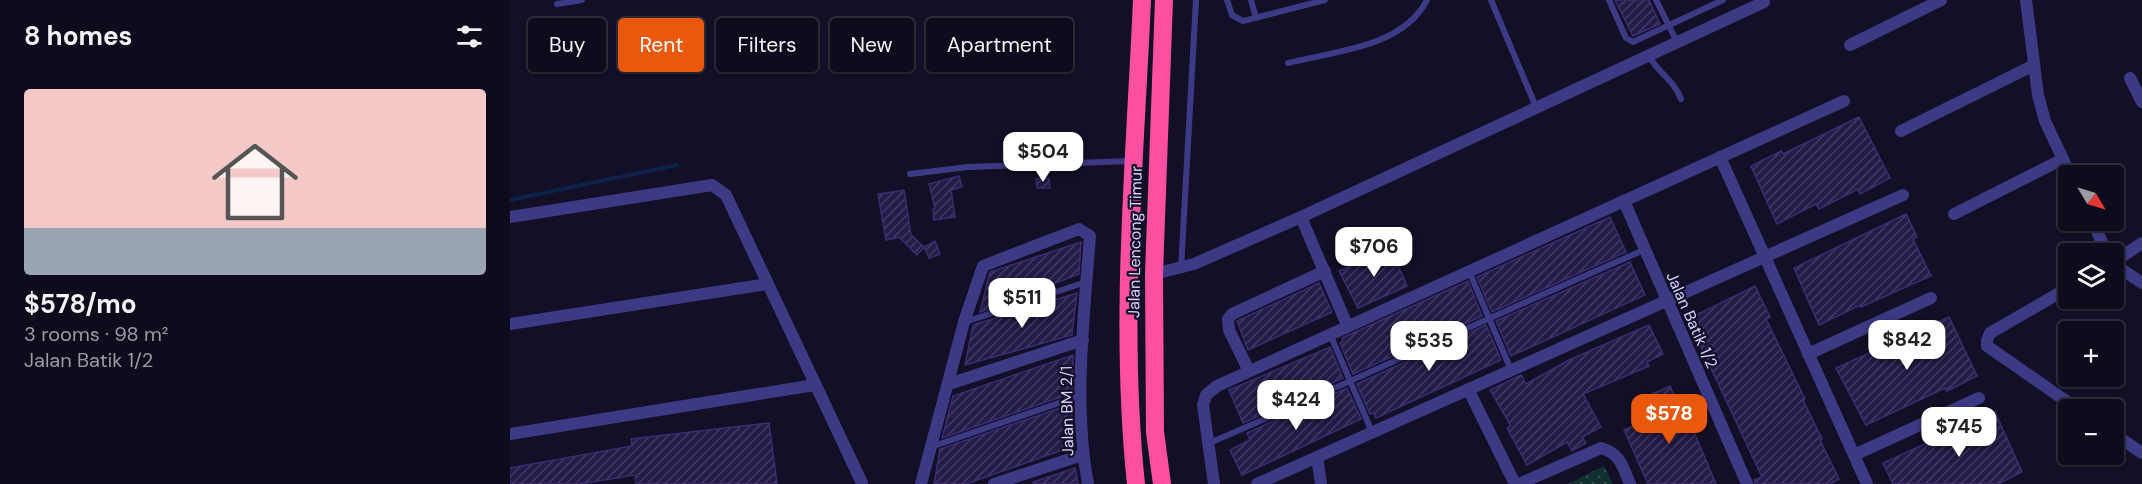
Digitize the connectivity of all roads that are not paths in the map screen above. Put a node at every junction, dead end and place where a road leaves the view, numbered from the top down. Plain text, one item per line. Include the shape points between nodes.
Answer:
1 (582, 0) edge
2 (1142, 0) edge
3 (1164, 0) edge
4 (1196, 0) edge
5 (1227, 0) edge
6 (1251, 0) edge
7 (1324, 0) edge
8 (1427, 0) edge
9 (1491, 0) edge
10 (1609, 0) edge
11 (1656, 0) edge
12 (1723, 0) edge
13 (1941, 0) edge
14 (2026, 0) edge
15 (1764, 2) dead end
16 (556, 4) dead end
17 (1256, 18) junction
18 (1668, 25) junction
19 (1677, 42) junction
20 (1850, 45) dead end
21 (1649, 56) junction
22 (1288, 63) dead end
23 (2032, 66) junction
24 (2130, 78) dead end
25 (1682, 99) dead end
26 (1844, 101) dead end
27 (2142, 102) edge
28 (1537, 107) junction
29 (1901, 131) dead end
30 (1720, 157) junction
31 (2063, 159) junction
32 (1135, 161) junction
33 (2066, 165) edge
34 (910, 174) dead end
35 (1903, 195) dead end
36 (1624, 201) junction
37 (1954, 214) dead end
38 (510, 217) edge
39 (1301, 217) junction
40 (2142, 243) edge
41 (1644, 250) junction
42 (1765, 256) junction
43 (2124, 256) edge
44 (1181, 269) junction
45 (1468, 270) junction
46 (2124, 270) edge
47 (1325, 271) junction
48 (1154, 274) junction
49 (1087, 282) junction
50 (2142, 283) edge
51 (767, 284) junction
52 (2058, 294) edge
53 (1931, 298) dead end
54 (1665, 301) junction
55 (1488, 318) junction
56 (964, 322) junction
57 (510, 324) edge
58 (1347, 325) junction
59 (1330, 334) junction
60 (1083, 340) junction
61 (1809, 354) junction
62 (1511, 370) junction
63 (1249, 371) junction
64 (1352, 382) junction
65 (949, 384) junction
66 (815, 385) junction
67 (1468, 389) junction
68 (1083, 395) junction
69 (1979, 398) dead end
70 (2063, 399) edge
71 (1372, 432) junction
72 (510, 434) edge
73 (2124, 441) edge
74 (1207, 444) junction
75 (931, 447) junction
76 (2142, 453) edge
77 (1082, 455) junction
78 (1854, 455) junction
79 (1317, 457) junction
80 (1263, 483) edge
81 (860, 484) edge
82 (921, 484) edge
83 (994, 484) edge
84 (1088, 484) edge
85 (1136, 484) edge
86 (1162, 484) edge
87 (1214, 484) edge
88 (1321, 484) edge
89 (1517, 484) edge
90 (1630, 484) edge
91 (1747, 484) edge
92 (1867, 484) edge

1 - 16 lane
2 - 32 highway, Jalan Lencong Timur
3 - 48 highway, Jalan Lencong Timur
4 - 44 lane
5 - 17 lane via 1237,19
6 - 17 lane
7 - 17 lane
8 - 22 lane via 1413,20 1370,45
9 - 28 lane
10 - 18 lane via 1630,41
11 - 18 lane
12 - 18 lane
13 - 20 street
14 - 23 street
15 - 19 street
18 - 19 lane
19 - 21 street
21 - 25 lane
21 - 28 street
23 - 29 street
23 - 31 street via 2045,121
24 - 27 street
26 - 30 street
28 - 39 street
30 - 36 street
30 - 42 street
31 - 33 street
31 - 37 street
32 - 34 lane via 968,167
32 - 85 highway, Jalan Lencong Timur via 1128,356
35 - 42 street
36 - 41 street, Jalan Batik 1/2
36 - 45 street
38 - 51 street via 712,184 726,195
39 - 44 street
39 - 47 street
40 - 43 street
41 - 54 street, Jalan Batik 1/2
41 - 55 lane
42 - 54 street
42 - 61 street
44 - 48 street
45 - 55 lane
45 - 58 street
46 - 50 street
47 - 58 street
47 - 63 street via 1228,319 1229,330
48 - 86 highway, Jalan Lencong Timur via 1155,432
49 - 56 lane
49 - 56 street, Jalan BM 2/1 via 1090,236 1079,229 983,266
49 - 60 street, Jalan BM 2/1
51 - 57 street
51 - 66 street
52 - 70 street via 1990,333 1987,340 1988,346
53 - 61 street
54 - 62 street
54 - 91 street, Jalan Batik 1/2
55 - 62 lane
55 - 64 lane
56 - 65 street
58 - 59 street
59 - 63 street
59 - 64 lane
60 - 65 street
60 - 68 street, Jalan BM 2/1
61 - 78 street
62 - 67 street
63 - 74 street via 1206,395 1203,405
64 - 71 lane
64 - 74 lane
65 - 75 street
66 - 72 street
66 - 81 street
67 - 71 street
67 - 89 street
68 - 75 lane
68 - 77 street, Jalan BM 2/1
69 - 78 street
71 - 79 street
73 - 76 street
74 - 87 street
75 - 82 street
77 - 83 street
77 - 84 street, Jalan BM 2/1
78 - 92 street
79 - 80 street
79 - 88 street
89 - 90 street via 1601,448 1612,451 1620,460

